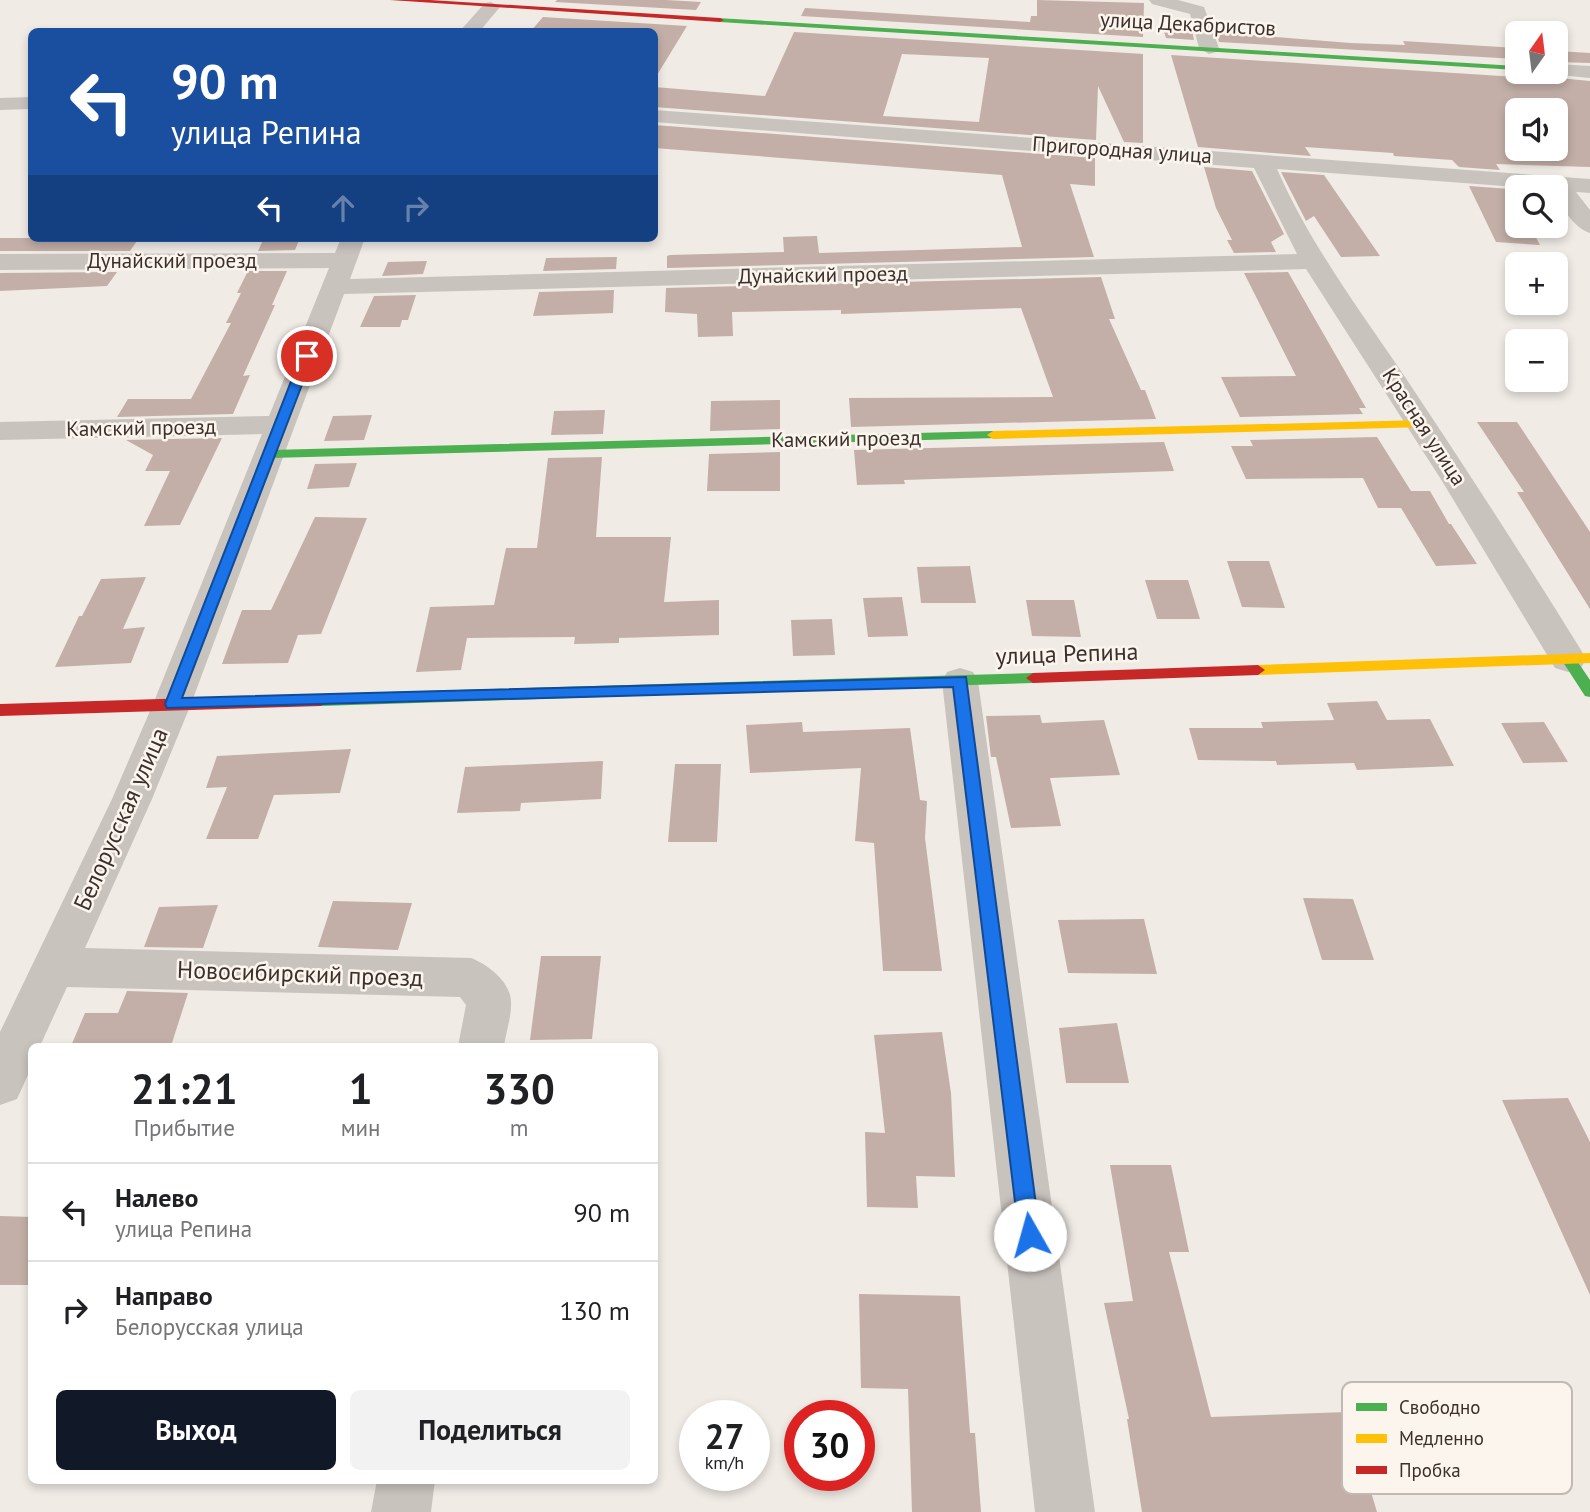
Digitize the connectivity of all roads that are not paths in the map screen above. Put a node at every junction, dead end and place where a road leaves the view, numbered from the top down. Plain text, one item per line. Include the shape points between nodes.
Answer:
1 (394, 0) edge
2 (1158, 0) edge
3 (491, 7) junction
4 (472, 28) edge
5 (1209, 48) junction
6 (1505, 67) edge
7 (1568, 71) edge
8 (1590, 72) edge
9 (28, 103) edge
10 (0, 104) edge
11 (658, 116) edge
12 (1262, 160) junction
13 (1505, 180) edge
14 (1568, 185) edge
15 (1590, 186) edge
16 (1568, 197) edge
17 (1590, 226) edge
18 (1314, 261) junction
19 (0, 262) edge
20 (343, 262) edge
21 (1422, 424) junction
22 (0, 430) edge
23 (276, 439) junction
24 (1579, 659) edge
25 (960, 681) junction
26 (1590, 692) edge
27 (172, 704) junction
28 (0, 710) edge
29 (53, 967) junction
30 (482, 1043) edge
31 (0, 1083) edge
32 (405, 1484) edge
33 (401, 1512) edge
34 (1065, 1512) edge

1 - 3 street, улица Декабристов
2 - 5 street via 1198,11
3 - 4 street
3 - 5 street, улица Декабристов
5 - 6 street, улица Декабристов
7 - 8 street
9 - 10 street
11 - 12 street, Пригородная улица
12 - 13 street, Пригородная улица
12 - 18 street, Красная улица
14 - 15 street, Пригородная улица
16 - 17 street
18 - 20 street, Дунайский проезд via 1149,267
18 - 21 street, Красная улица
19 - 20 street, Дунайский проезд
20 - 23 street, Белорусская улица
21 - 23 street, Камский проезд
21 - 24 street, Красная улица
22 - 23 street, Камский проезд
23 - 27 street, Белорусская улица
24 - 25 street, улица Репина
24 - 26 street, Красная улица
25 - 27 street, улица Репина
25 - 34 street
27 - 28 street, улица Репина
27 - 29 street, Белорусская улица
29 - 30 street, Новосибирский проезд via 471,978 489,1000
29 - 31 street, Белорусская улица
32 - 33 street

